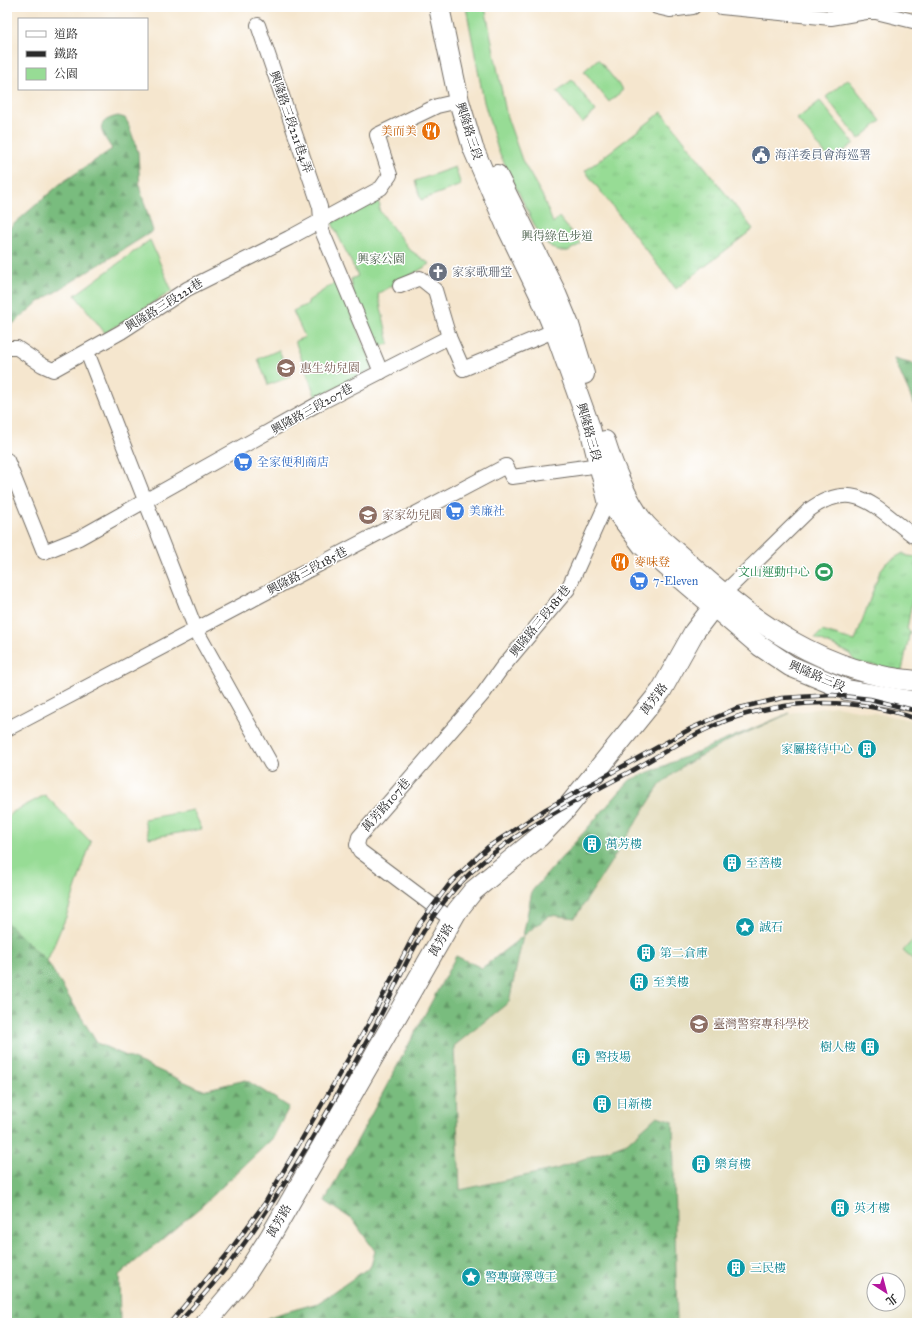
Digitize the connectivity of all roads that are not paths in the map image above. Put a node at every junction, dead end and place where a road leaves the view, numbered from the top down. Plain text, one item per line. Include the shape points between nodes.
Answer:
1 (439, 7) edge
2 (453, 7) edge
3 (657, 7) edge
4 (693, 7) edge
5 (722, 7) edge
6 (917, 22) edge
7 (258, 25) dead end
8 (459, 102) junction
9 (322, 220) junction
10 (400, 286) dead end
11 (562, 328) junction
12 (450, 337) junction
13 (7, 348) edge
14 (87, 352) junction
15 (381, 372) junction
16 (7, 460) edge
17 (605, 465) junction
18 (146, 500) junction
19 (608, 500) junction
20 (917, 538) edge
21 (718, 600) junction
22 (196, 630) junction
23 (917, 681) edge
24 (483, 694) joint
25 (917, 702) edge
26 (7, 729) edge
27 (271, 764) dead end
28 (452, 920) junction
29 (206, 1323) edge

1 - 8 main road, 興隆路三段
2 - 11 main road, 興隆路三段 via 481,134 491,162 554,289
3 - 4 street via 670,10
5 - 6 street via 831,18 876,12
7 - 9 street, 興隆路三段221巷4弄 via 320,207
8 - 9 street, 興隆路三段221巷 via 437,106 377,135 390,175 381,188
8 - 11 main road, 興隆路三段 via 479,164 507,227 539,293
9 - 14 street, 興隆路三段221巷 via 187,289
9 - 15 street via 322,231
10 - 12 street via 420,278 435,290
11 - 12 street via 463,368
11 - 17 main road, 興隆路三段
12 - 15 street, 興隆路三段207巷
13 - 14 street, 興隆路三段221巷 via 17,348 53,370
14 - 18 street
15 - 18 street, 興隆路三段207巷 via 316,405
16 - 18 street, 興隆路三段207巷 via 44,552 79,538
17 - 19 main road, 興隆路三段
17 - 21 main road, 興隆路三段 via 645,524
17 - 22 street, 興隆路三段185巷 via 512,477 506,466
18 - 22 street
19 - 21 main road, 興隆路三段 via 643,546
19 - 24 street, 興隆路三段181巷 via 568,589
20 - 21 street via 865,500 854,496 832,497 810,510
21 - 23 main road, 興隆路三段 via 803,650 857,670
21 - 25 main road, 興隆路三段 via 760,646 790,666 847,690
21 - 28 main road, 萬芳路 via 685,646 661,691 566,809 539,837 473,891
22 - 26 street, 興隆路三段185巷
22 - 27 street
24 - 28 street, 萬芳路107巷 via 359,837 357,845 360,851
28 - 29 main road, 萬芳路 via 270,1237 243,1279

